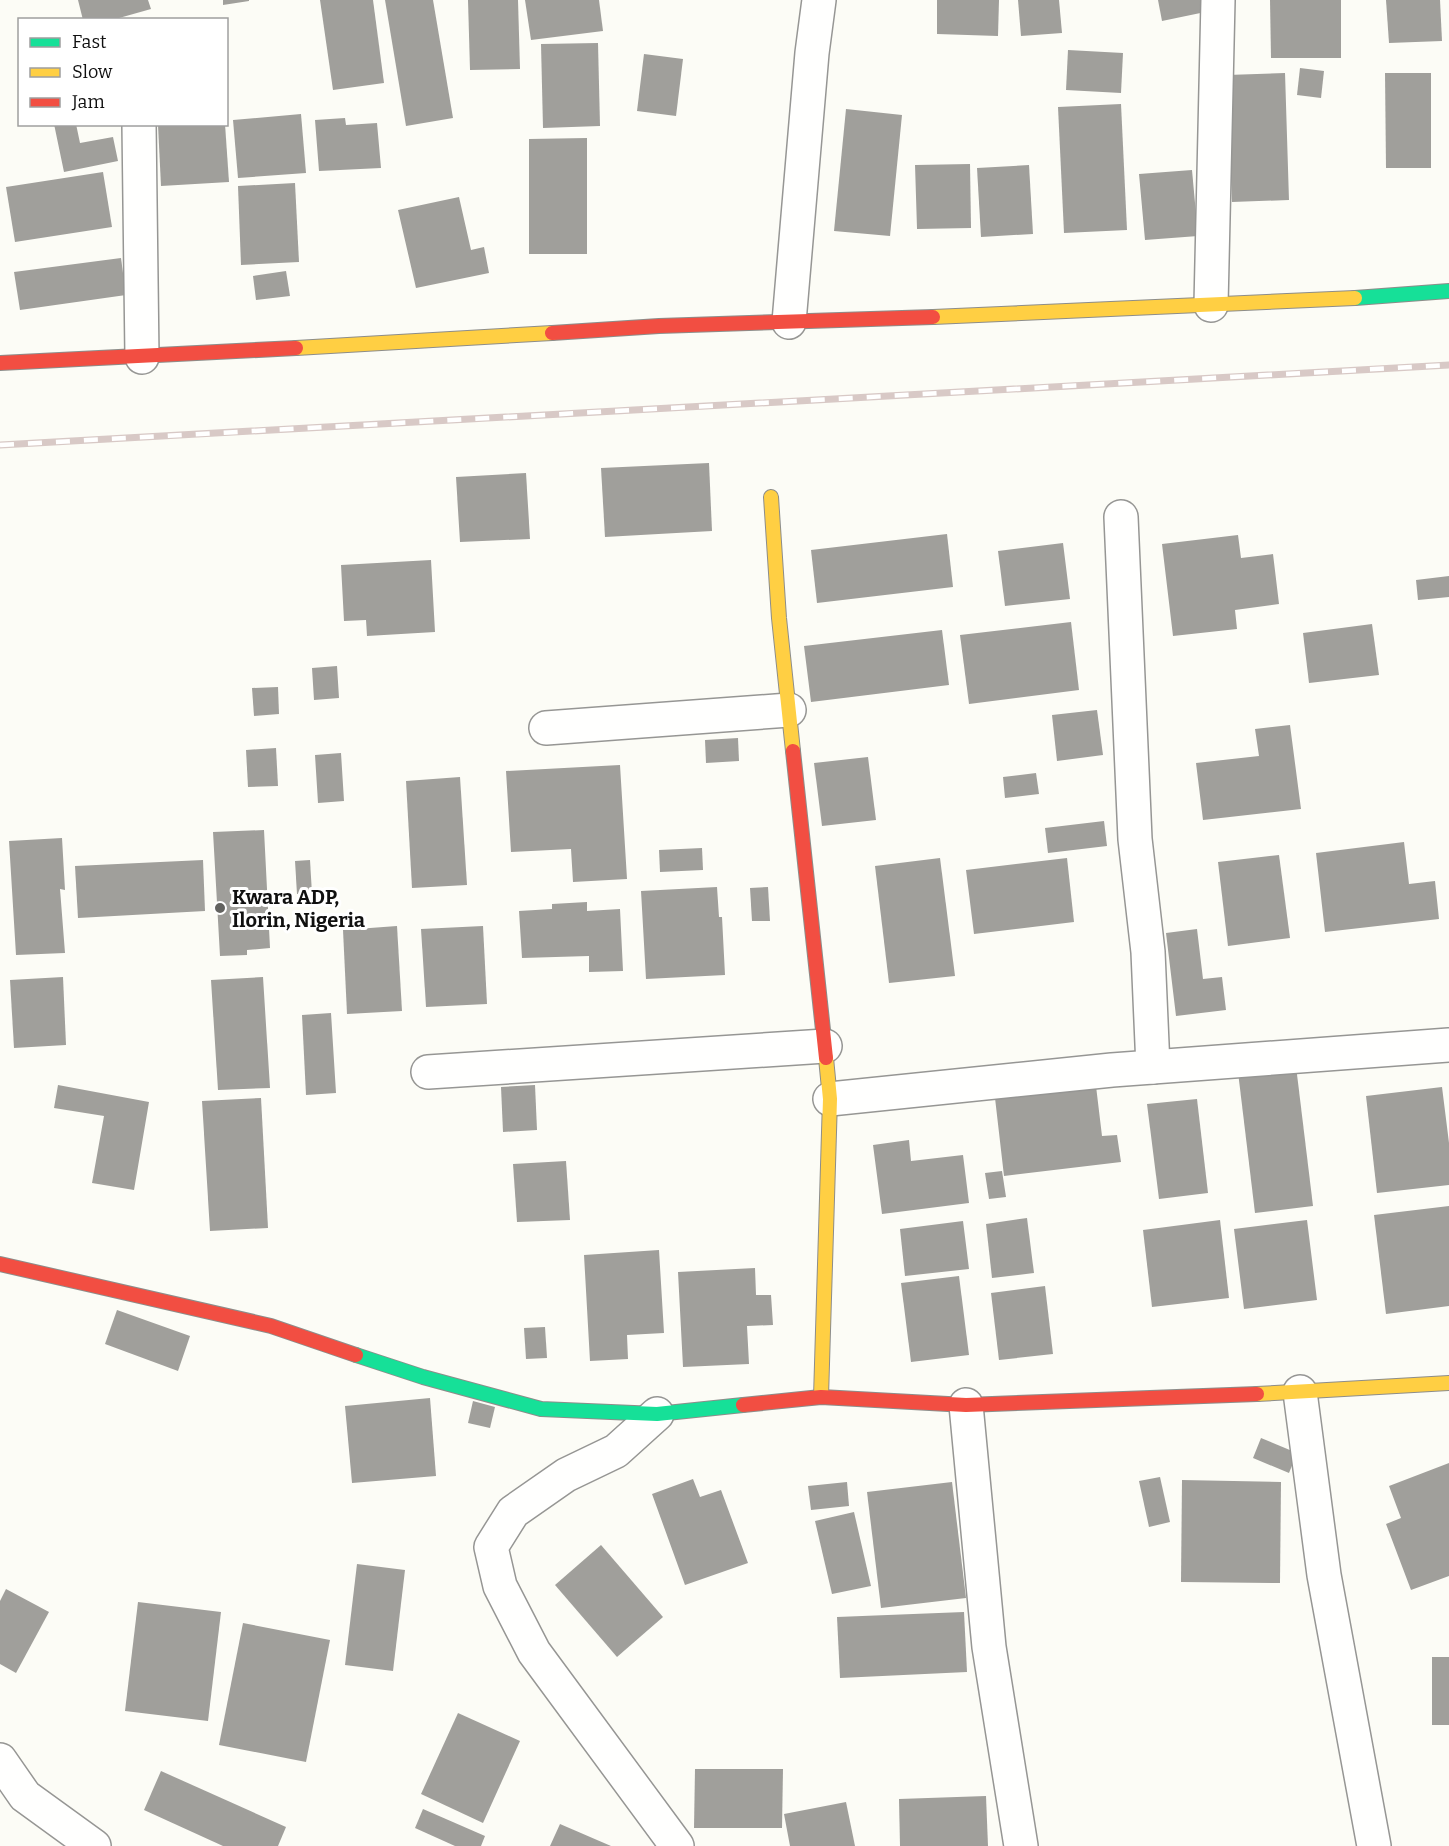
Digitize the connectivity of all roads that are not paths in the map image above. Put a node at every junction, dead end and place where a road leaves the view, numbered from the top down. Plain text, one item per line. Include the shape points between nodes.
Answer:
1 (819, 0) edge
2 (1218, 0) edge
3 (139, 126) edge
4 (1449, 291) edge
5 (1211, 305) junction
6 (789, 322) junction
7 (142, 357) junction
8 (0, 363) edge
9 (771, 497) dead end
10 (1121, 517) dead end
11 (789, 710) junction
12 (546, 728) dead end
13 (1449, 1045) edge
14 (825, 1046) junction
15 (1153, 1066) junction
16 (428, 1072) dead end
17 (831, 1099) junction
18 (0, 1264) edge
19 (1449, 1383) edge
20 (1300, 1392) junction
21 (821, 1397) junction
22 (966, 1405) junction
23 (657, 1414) junction
24 (0, 1760) edge
25 (94, 1846) edge
26 (677, 1846) edge
27 (1021, 1846) edge
28 (1374, 1846) edge

1 - 6 street
2 - 5 street
3 - 7 street
4 - 5 street
5 - 6 street
6 - 7 street via 659,326
7 - 8 street
9 - 11 street
10 - 15 street via 1135,839 1148,952
11 - 12 street
11 - 14 street
13 - 15 street
14 - 16 street
14 - 17 street
15 - 17 street
17 - 21 street
18 - 23 street via 271,1326 423,1377 541,1409
19 - 20 street
20 - 22 street
20 - 28 street via 1324,1575
21 - 22 street
21 - 23 street
22 - 27 street via 989,1647
23 - 26 street via 616,1451 566,1475 513,1512 491,1547 500,1586 534,1652
24 - 25 street via 25,1796

